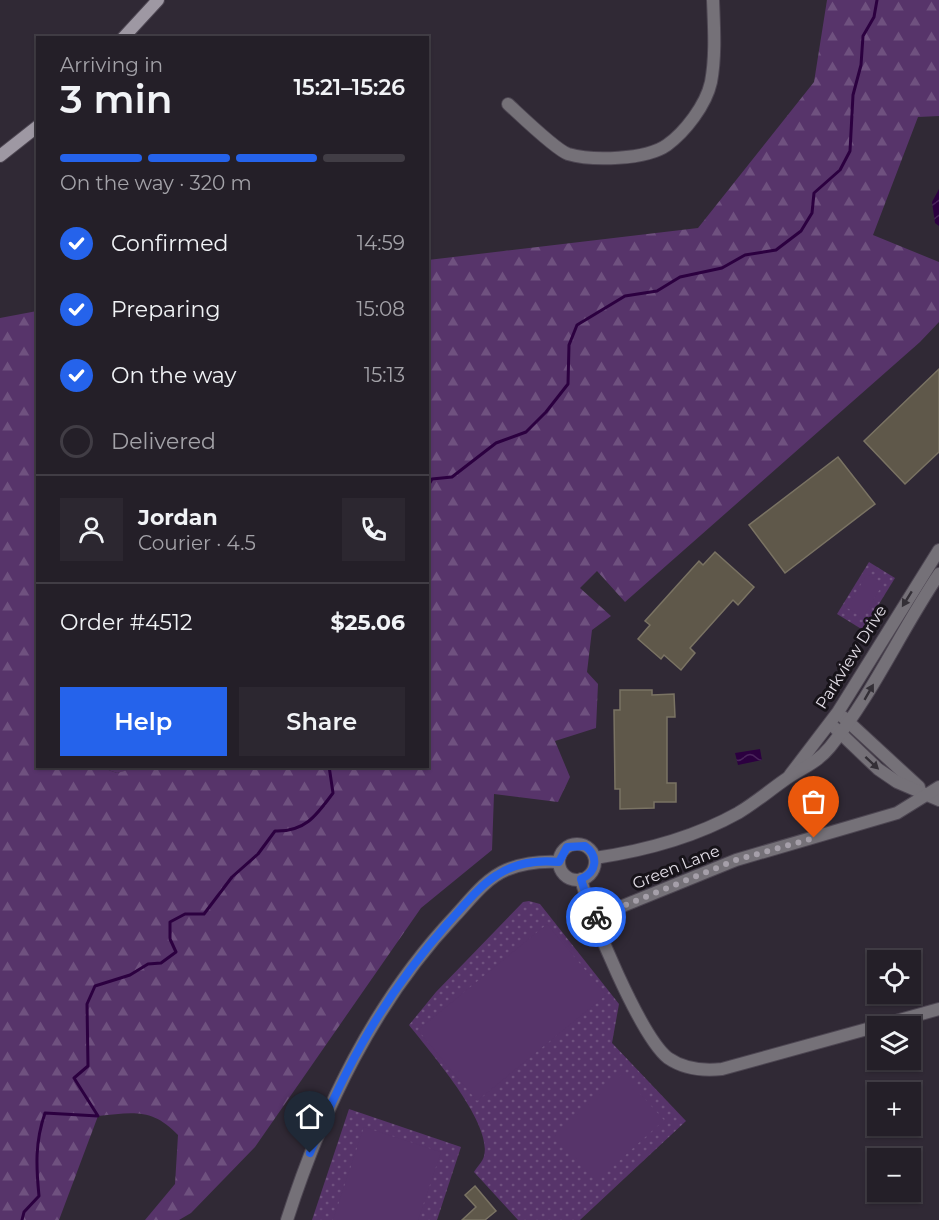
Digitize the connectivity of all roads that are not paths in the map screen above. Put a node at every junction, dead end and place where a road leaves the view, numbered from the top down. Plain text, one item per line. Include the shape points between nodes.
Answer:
1 (158, 0) edge
2 (712, 0) edge
3 (125, 36) edge
4 (508, 104) dead end
5 (36, 128) edge
6 (0, 156) edge
7 (939, 550) edge
8 (939, 574) edge
9 (838, 712) junction
10 (849, 722) junction
11 (829, 723) junction
12 (840, 733) junction
13 (787, 778) junction
14 (939, 787) edge
15 (934, 798) edge
16 (595, 858) junction
17 (559, 862) junction
18 (581, 879) junction
19 (593, 918) junction
20 (939, 1009) edge
21 (914, 1016) edge
22 (867, 1029) edge
23 (287, 1220) edge

1 - 3 main road
2 - 4 street via 710,84 695,117 666,146 629,157 566,153
5 - 6 main road
7 -> 9 street, Parkview Drive
10 -> 8 street, Parkview Drive
9 - 10 street
9 - 11 street, Parkview Drive
10 - 12 street, Parkview Drive
10 - 15 street
11 - 12 street
11 - 13 street, Parkview Drive
12 - 13 street, Parkview Drive via 812,765
12 -> 15 street via 878,769
13 - 16 street, Parkview Drive via 737,814 702,830
14 - 15 street, Green Lane
15 - 19 street, Green Lane via 889,816 736,860
16 - 17 street via 585,846 573,844 563,851
16 - 18 street via 591,873
17 - 18 street via 568,877
17 - 23 street via 532,863 496,875 410,967 341,1082
18 - 19 street
19 - 22 street via 654,1044 687,1067 722,1069
20 - 21 street

